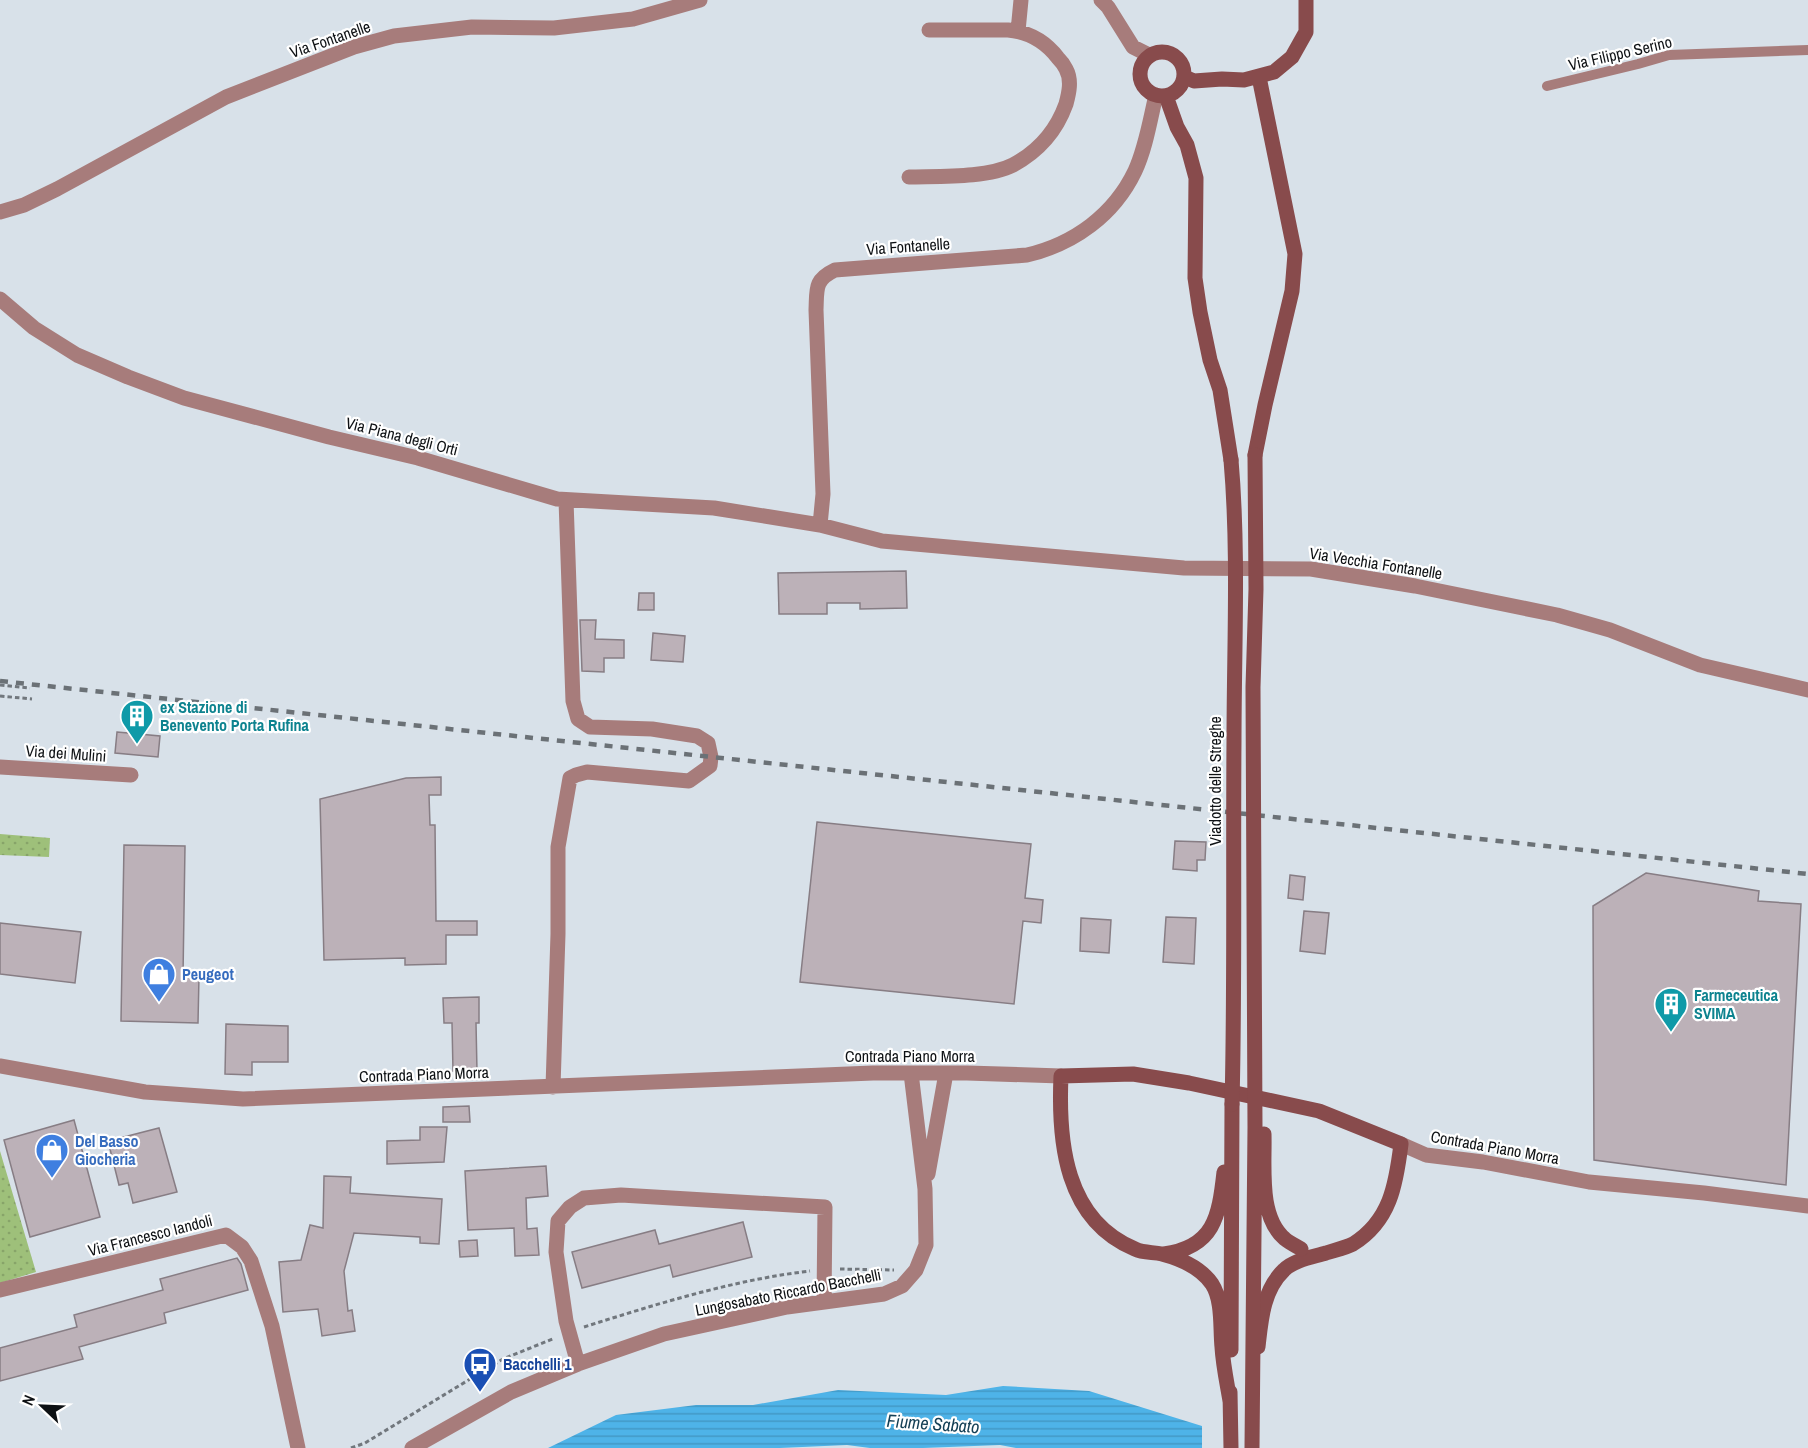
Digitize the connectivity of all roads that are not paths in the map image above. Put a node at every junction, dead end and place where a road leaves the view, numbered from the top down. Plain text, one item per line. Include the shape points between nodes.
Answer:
1 (700, 0) edge
2 (1021, 0) edge
3 (1101, 0) edge
4 (1306, 0) edge
5 (929, 30) dead end
6 (1018, 31) junction
7 (1808, 51) edge
8 (1149, 55) junction
9 (1185, 77) junction
10 (1259, 77) junction
11 (1547, 86) dead end
12 (1161, 96) junction
13 (909, 177) dead end
14 (0, 212) edge
15 (0, 299) edge
16 (566, 500) junction
17 (820, 525) junction
18 (1808, 690) edge
19 (0, 766) edge
20 (130, 775) dead end
21 (0, 1066) edge
22 (1255, 1070) junction
23 (911, 1073) junction
24 (946, 1073) junction
25 (1061, 1076) junction
26 (553, 1087) junction
27 (1232, 1104) junction
28 (1401, 1144) junction
29 (925, 1189) junction
30 (1808, 1206) edge
31 (1301, 1255) junction
32 (1179, 1256) junction
33 (0, 1290) edge
34 (824, 1302) junction
35 (578, 1364) junction
36 (1230, 1401) junction
37 (1252, 1416) junction
38 (298, 1448) edge
39 (412, 1448) edge
40 (1232, 1448) edge
41 (1252, 1448) edge

1 - 14 street, Via Fontanelle via 633,19 554,28 472,27 394,36 354,47 226,97 57,189
2 - 6 street
3 - 8 street via 1133,47
4 - 10 main road via 1306,32 1292,57 1274,72
5 - 6 street
6 - 13 street via 1051,48 1067,70 1070,90 1059,122 1048,138 1026,158 992,172
7 - 11 lane, Via Filippo Serino via 1669,55
8 - 9 main road via 1164,51 1178,57
8 - 12 main road via 1140,74 1145,88
9 - 10 main road via 1194,81
9 - 12 main road, Via Fontanelle via 1178,90
10 - 22 main road, bridge via 1295,254 1292,291 1256,455
12 - 17 street, Via Fontanelle via 1136,169 1119,198 1075,237 1027,255 835,270 822,276 816,310 823,494
12 - 27 main road, Viadotto delle Streghe, bridge via 1187,145 1196,178 1195,278 1210,360 1220,390 1233,488
15 - 16 street, Via Piana degli Orti via 34,328 77,355 184,398
16 - 17 street, Via Piana degli Orti via 714,508
16 - 26 street via 573,701 578,719 590,727 652,729 697,736 708,743 711,757 710,766 689,781 587,772 570,778 558,847
17 - 18 street, Via Vecchia Fontanelle via 882,541 1184,568 1311,569 1404,584 1557,615 1610,630 1700,665
19 - 20 street, Via dei Mulini
21 - 26 street, Contrada Piano Morra via 145,1092 243,1099
22 - 31 main road, bridge via 1264,1130 1266,1207 1284,1238
22 - 37 main road, bridge
23 - 24 street, Contrada Piano Morra
23 - 26 street, Contrada Piano Morra
23 - 29 street, Lungosabato Riccardo Bacchelli
24 - 25 street, Contrada Piano Morra
24 - 29 street
25 - 28 main road, Contrada Piano Morra via 1133,1074 1189,1083 1319,1112
25 - 32 main road via 1065,1159 1088,1214 1109,1235 1136,1250
27 - 32 main road via 1218,1209 1210,1231
27 - 36 main road
28 - 30 street, Contrada Piano Morra via 1426,1155 1589,1182
28 - 31 main road via 1390,1200 1374,1227 1351,1245
29 - 34 street, Lungosabato Riccardo Bacchelli via 926,1245 915,1270 902,1286 884,1294
31 - 37 main road, bridge via 1285,1268 1266,1296
32 - 36 main road via 1212,1285
33 - 38 street, Via Francesco Iandoli via 226,1235 242,1247 251,1261 272,1326
34 - 35 street, Lungosabato Riccardo Bacchelli via 664,1334
34 - 35 street via 825,1208 621,1195 584,1198 558,1221 556,1252
35 - 39 street, Lungosabato Riccardo Bacchelli via 511,1392
36 - 40 main road
37 - 41 main road, bridge

